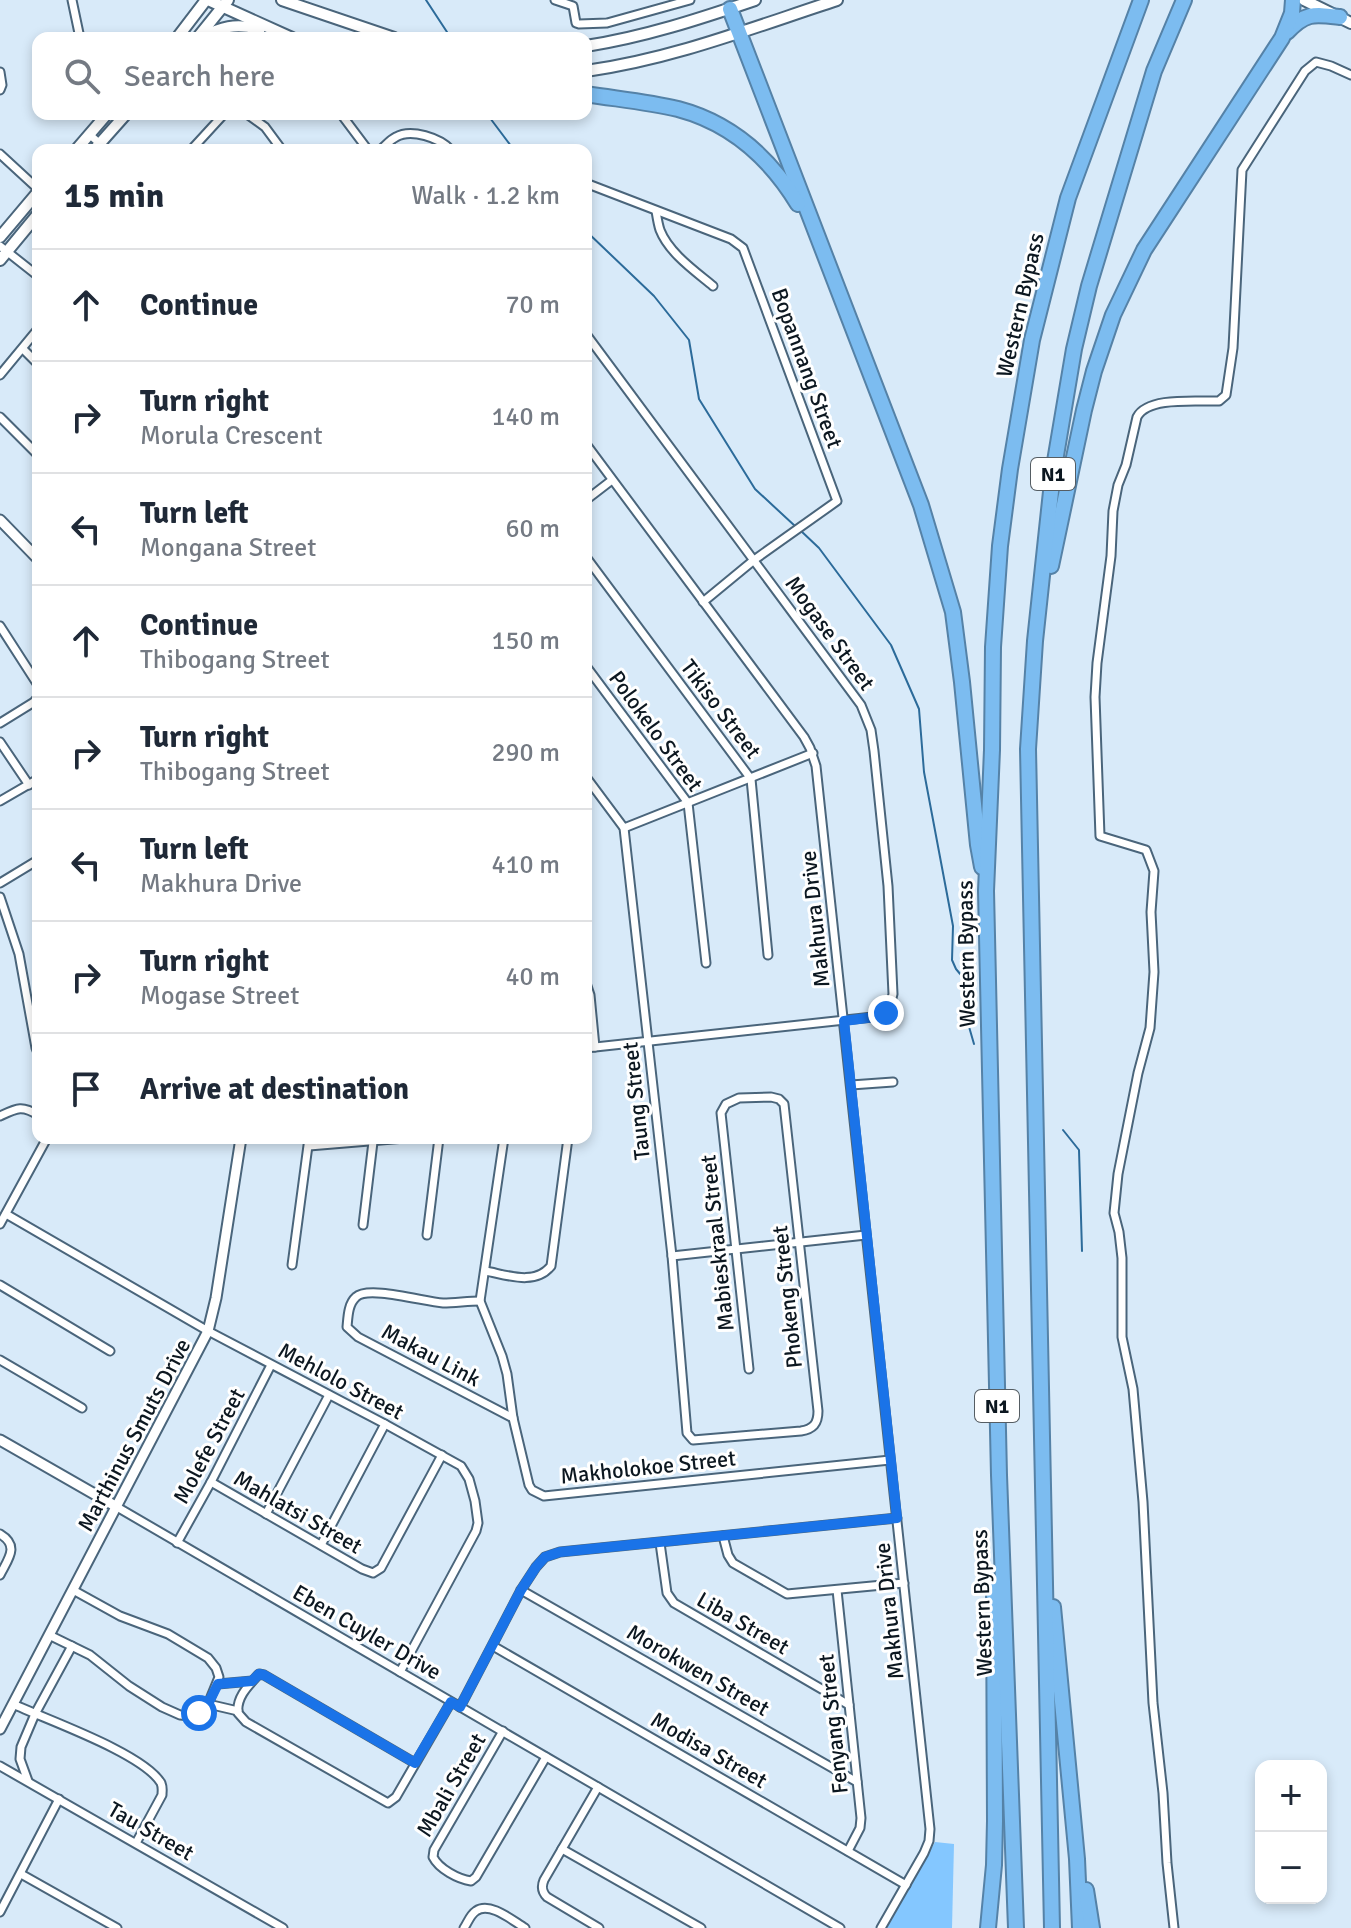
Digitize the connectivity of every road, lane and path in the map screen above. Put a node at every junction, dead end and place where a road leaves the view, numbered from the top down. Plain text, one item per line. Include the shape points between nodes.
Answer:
1 (72, 0) edge
2 (207, 0) edge
3 (282, 0) edge
4 (555, 0) edge
5 (690, 0) edge
6 (755, 0) edge
7 (837, 0) edge
8 (1141, 0) edge
9 (1184, 0) edge
10 (1293, 0) edge
11 (1304, 0) edge
12 (225, 4) edge
13 (730, 9) junction
14 (1345, 20) edge
15 (79, 32) edge
16 (182, 32) edge
17 (203, 32) edge
18 (212, 32) edge
19 (271, 32) edge
20 (279, 32) edge
21 (375, 32) edge
22 (740, 32) junction
23 (1282, 38) junction
24 (592, 45) edge
25 (592, 70) edge
26 (0, 72) edge
27 (1351, 75) edge
28 (0, 90) edge
29 (592, 95) edge
30 (102, 120) edge
31 (121, 120) edge
32 (218, 120) edge
33 (255, 120) edge
34 (346, 120) edge
35 (90, 135) junction
36 (199, 141) junction
37 (82, 144) edge
38 (97, 144) edge
39 (103, 144) edge
40 (196, 144) edge
41 (201, 144) edge
42 (278, 144) edge
43 (364, 144) edge
44 (388, 144) edge
45 (445, 144) edge
46 (0, 154) edge
47 (32, 184) edge
48 (592, 186) edge
49 (32, 197) edge
50 (656, 211) junction
51 (32, 220) edge
52 (0, 237) edge
53 (2, 252) edge
54 (32, 272) edge
55 (713, 286) dead end
56 (842, 302) junction
57 (32, 337) edge
58 (592, 342) edge
59 (23, 349) junction
60 (32, 358) edge
61 (0, 375) edge
62 (0, 417) edge
63 (32, 449) edge
64 (592, 452) edge
65 (612, 480) junction
66 (592, 495) edge
67 (0, 520) edge
68 (32, 553) edge
69 (754, 560) junction
70 (592, 565) edge
71 (703, 602) junction
72 (0, 626) edge
73 (1035, 641) junction
74 (592, 674) edge
75 (32, 676) edge
76 (32, 703) edge
77 (0, 723) edge
78 (0, 742) edge
79 (813, 753) junction
80 (751, 779) junction
81 (32, 783) edge
82 (29, 785) junction
83 (592, 785) edge
84 (0, 801) edge
85 (688, 803) junction
86 (624, 828) junction
87 (32, 864) edge
88 (0, 883) edge
89 (986, 891) junction
90 (0, 897) edge
91 (768, 955) dead end
92 (706, 963) dead end
93 (844, 1021) junction
94 (32, 1026) edge
95 (648, 1042) junction
96 (592, 1048) edge
97 (893, 1082) dead end
98 (851, 1085) junction
99 (32, 1112) edge
100 (721, 1113) joint
101 (0, 1116) edge
102 (44, 1144) edge
103 (240, 1144) edge
104 (309, 1144) edge
105 (373, 1144) edge
106 (438, 1144) edge
107 (503, 1144) edge
108 (567, 1144) edge
109 (6, 1214) junction
110 (0, 1224) edge
111 (363, 1225) dead end
112 (427, 1235) dead end
113 (866, 1235) junction
114 (799, 1243) junction
115 (735, 1249) junction
116 (672, 1256) junction
117 (292, 1265) dead end
118 (486, 1271) junction
119 (0, 1285) edge
120 (480, 1301) junction
121 (208, 1331) junction
122 (110, 1351) dead end
123 (0, 1360) edge
124 (271, 1365) junction
125 (749, 1369) dead end
126 (329, 1395) junction
127 (82, 1408) dead end
128 (513, 1418) junction
129 (385, 1424) junction
130 (687, 1433) joint
131 (0, 1440) edge
132 (442, 1455) junction
133 (890, 1460) junction
134 (999, 1475) junction
135 (211, 1482) junction
136 (1043, 1483) junction
137 (117, 1507) junction
138 (266, 1514) junction
139 (897, 1518) junction
140 (0, 1534) edge
141 (723, 1536) junction
142 (177, 1543) junction
143 (660, 1543) junction
144 (321, 1545) junction
145 (0, 1575) edge
146 (904, 1583) junction
147 (73, 1590) junction
148 (521, 1590) junction
149 (837, 1590) junction
150 (49, 1635) junction
151 (72, 1646) junction
152 (493, 1646) junction
153 (400, 1672) junction
154 (252, 1681) junction
155 (218, 1684) junction
156 (451, 1702) junction
157 (13, 1704) junction
158 (208, 1704) junction
159 (849, 1705) junction
160 (460, 1707) junction
161 (238, 1711) junction
162 (35, 1714) junction
163 (0, 1729) edge
164 (503, 1731) junction
165 (546, 1757) junction
166 (415, 1763) junction
167 (0, 1766) edge
168 (28, 1781) junction
169 (857, 1782) junction
170 (598, 1787) junction
171 (59, 1799) junction
172 (136, 1843) junction
173 (562, 1849) junction
174 (848, 1851) junction
175 (1077, 1859) junction
176 (21, 1874) junction
177 (906, 1885) junction
178 (0, 1912) edge
179 (117, 1928) edge
180 (283, 1928) edge
181 (464, 1928) edge
182 (525, 1928) edge
183 (599, 1928) edge
184 (701, 1928) edge
185 (840, 1928) edge
186 (881, 1928) edge
187 (988, 1928) edge
188 (1016, 1928) edge
189 (1052, 1928) edge
190 (1080, 1928) edge
191 (1092, 1928) edge
192 (1174, 1928) edge

1 - 15 street
2 - 12 main road
2 - 16 main road
3 - 21 main road
4 - 5 street via 573,6 579,24 607,23
6 - 13 main road
7 - 22 main road
8 - 89 highway, Western Bypass / N1 via 1068,198 1032,340 1000,546
9 - 73 highway, N1 via 1154,71 1074,349 1053,473
10 - 23 highway
11 - 14 main road
12 - 17 main road
12 - 20 main road
13 - 22 highway
13 - 24 main road
14 - 23 highway via 1308,15
18 - 19 main road via 232,25
22 - 25 main road via 670,55
22 - 56 highway
23 - 73 highway via 1144,250 1113,315 1084,410
26 - 28 street
27 - 192 street via 1316,62 1305,71 1242,170 1226,395 1219,401 1154,405 1137,417 1113,511 1097,663 1100,836 1146,850 1154,871 1150,1028 1114,1213 1122,1258 1122,1337 1133,1389 1143,1502 1153,1703
29 - 56 highway via 696,114 748,144 777,173 800,208
30 - 35 main road
31 - 39 main road
32 - 36 street
33 - 42 street
34 - 43 street
35 - 37 main road
35 - 38 street
36 - 40 street
36 - 41 street
44 - 45 street via 408,134
46 - 47 street
48 - 50 street, Bopannang Street
49 - 52 main road
50 - 55 street via 666,240
50 - 69 street, Bopannang Street via 743,248 837,501
51 - 53 main road
53 - 54 street
56 - 89 highway via 921,505 953,612
57 - 59 street
58 - 69 street, Mogase Street
59 - 60 street
59 - 61 street
62 - 63 street
64 - 65 street, Makhura Drive
65 - 66 street
65 - 71 street, Makhura Drive
67 - 68 street
69 - 71 street, Bopannang Street
69 - 93 street, Mogase Street via 856,697 871,730 888,886 892,1001 882,1016
70 - 80 street, Tikiso Street
71 - 79 street, Makhura Drive
72 - 75 street
73 - 136 highway, N1 via 1028,749
74 - 85 street, Polokelo Street
76 - 77 street
78 - 82 street
79 - 80 street
79 - 93 street, Makhura Drive
80 - 85 street
80 - 91 street, Tikiso Street
81 - 82 street
82 - 84 street
83 - 86 street
85 - 86 street
85 - 92 street, Polokelo Street
86 - 95 street, Taung Street
87 - 88 street
89 - 134 highway, Western Bypass / N1
90 - 94 street via 19,954
93 - 95 street, Mogase Street
93 - 98 street, Makhura Drive
95 - 96 street, Mogase Street
95 - 116 street, Taung Street
97 - 98 street
98 - 113 street, Makhura Drive
99 - 101 street via 17,1109
100 - 114 street, Phokeng Street via 739,1098 775,1097 784,1104
100 - 115 street, Mabieskraal Street
102 - 109 street
103 - 121 street, Marthinus Smuts Drive
104 - 117 street
105 - 111 street
106 - 112 street
107 - 118 street
108 - 118 street via 551,1266 530,1278
109 - 110 street
109 - 121 street, Mehlolo Street
113 - 114 street
113 - 133 street, Makhura Drive
114 - 115 street
114 - 130 street, Phokeng Street via 816,1424 801,1431 706,1440 691,1440
115 - 116 street
115 - 125 street, Mabieskraal Street
116 - 130 street, Taung Street
118 - 120 street
119 - 122 street
120 - 128 street, Makholokoe Street via 502,1356
120 - 128 street, Makau Link via 440,1303 363,1293 354,1298 347,1327
121 - 124 street, Mehlolo Street
121 - 137 street, Marthinus Smuts Drive
123 - 127 street
124 - 126 street, Mehlolo Street
124 - 135 street, Molefe Street
126 - 129 street, Mehlolo Street
126 - 138 street
128 - 133 street, Makholokoe Street via 529,1485 544,1496
129 - 132 street, Mehlolo Street
129 - 144 street
131 - 137 street, Eben Cuyler Drive
132 - 144 street, Mahlatsi Street via 379,1571 365,1571
132 - 153 street, Mehlolo Street via 461,1466 469,1479 478,1523
133 - 139 street, Makhura Drive
134 - 187 highway via 995,1850
134 - 188 highway, Western Bypass / N1
135 - 138 street, Mahlatsi Street
135 - 142 street, Molefe Street
136 - 175 highway
136 - 189 highway, N1
137 - 142 street, Eben Cuyler Drive
137 - 147 street, Marthinus Smuts Drive
138 - 144 street, Mahlatsi Street
139 - 141 street
139 - 146 street, Makhura Drive
140 - 145 street via 11,1547
141 - 143 street
141 - 149 street via 733,1563 782,1592
142 - 153 street, Eben Cuyler Drive
143 - 148 street via 550,1555
143 - 159 street, Liba Street via 667,1593 674,1603
146 - 149 street
146 - 177 street, Makhura Drive via 930,1829 927,1847
147 - 150 street, Marthinus Smuts Drive
147 - 155 street via 208,1658 218,1671
148 - 152 street
148 - 169 street, Morokwen Street
149 - 159 street, Fenyang Street
150 - 151 street
150 - 157 street, Marthinus Smuts Drive
151 - 158 street via 144,1697 180,1715 195,1716
151 - 162 street
152 - 160 street
152 - 174 street, Modisa Street
153 - 156 street, Eben Cuyler Drive
154 - 155 street
154 - 161 street
154 - 166 street via 259,1674 270,1677
155 - 158 street
156 - 160 street, Eben Cuyler Drive
156 - 166 street
157 - 162 street
157 - 163 street, Marthinus Smuts Drive
158 - 161 street
159 - 169 street, Fenyang Street
160 - 164 street, Eben Cuyler Drive
161 - 166 street via 246,1722 384,1802 396,1797
162 - 168 street via 21,1747
162 - 172 street via 109,1745 160,1782 162,1795
164 - 165 street, Eben Cuyler Drive
164 - 165 street, Mbali Street via 434,1850 438,1865 468,1881 476,1877
165 - 170 street, Eben Cuyler Drive
167 - 168 street, Tau Street
168 - 171 street, Tau Street
169 - 174 street, Fenyang Street via 861,1822
170 - 173 street
170 - 185 street, Eben Cuyler Drive
171 - 172 street, Tau Street
171 - 176 street
172 - 180 street, Tau Street
173 - 183 street via 542,1888 547,1897
173 - 184 street
174 - 177 street, Modisa Street
175 - 190 highway
175 - 191 highway
176 - 178 street
176 - 179 street
177 - 186 street, Makhura Drive
181 - 182 street via 482,1908

